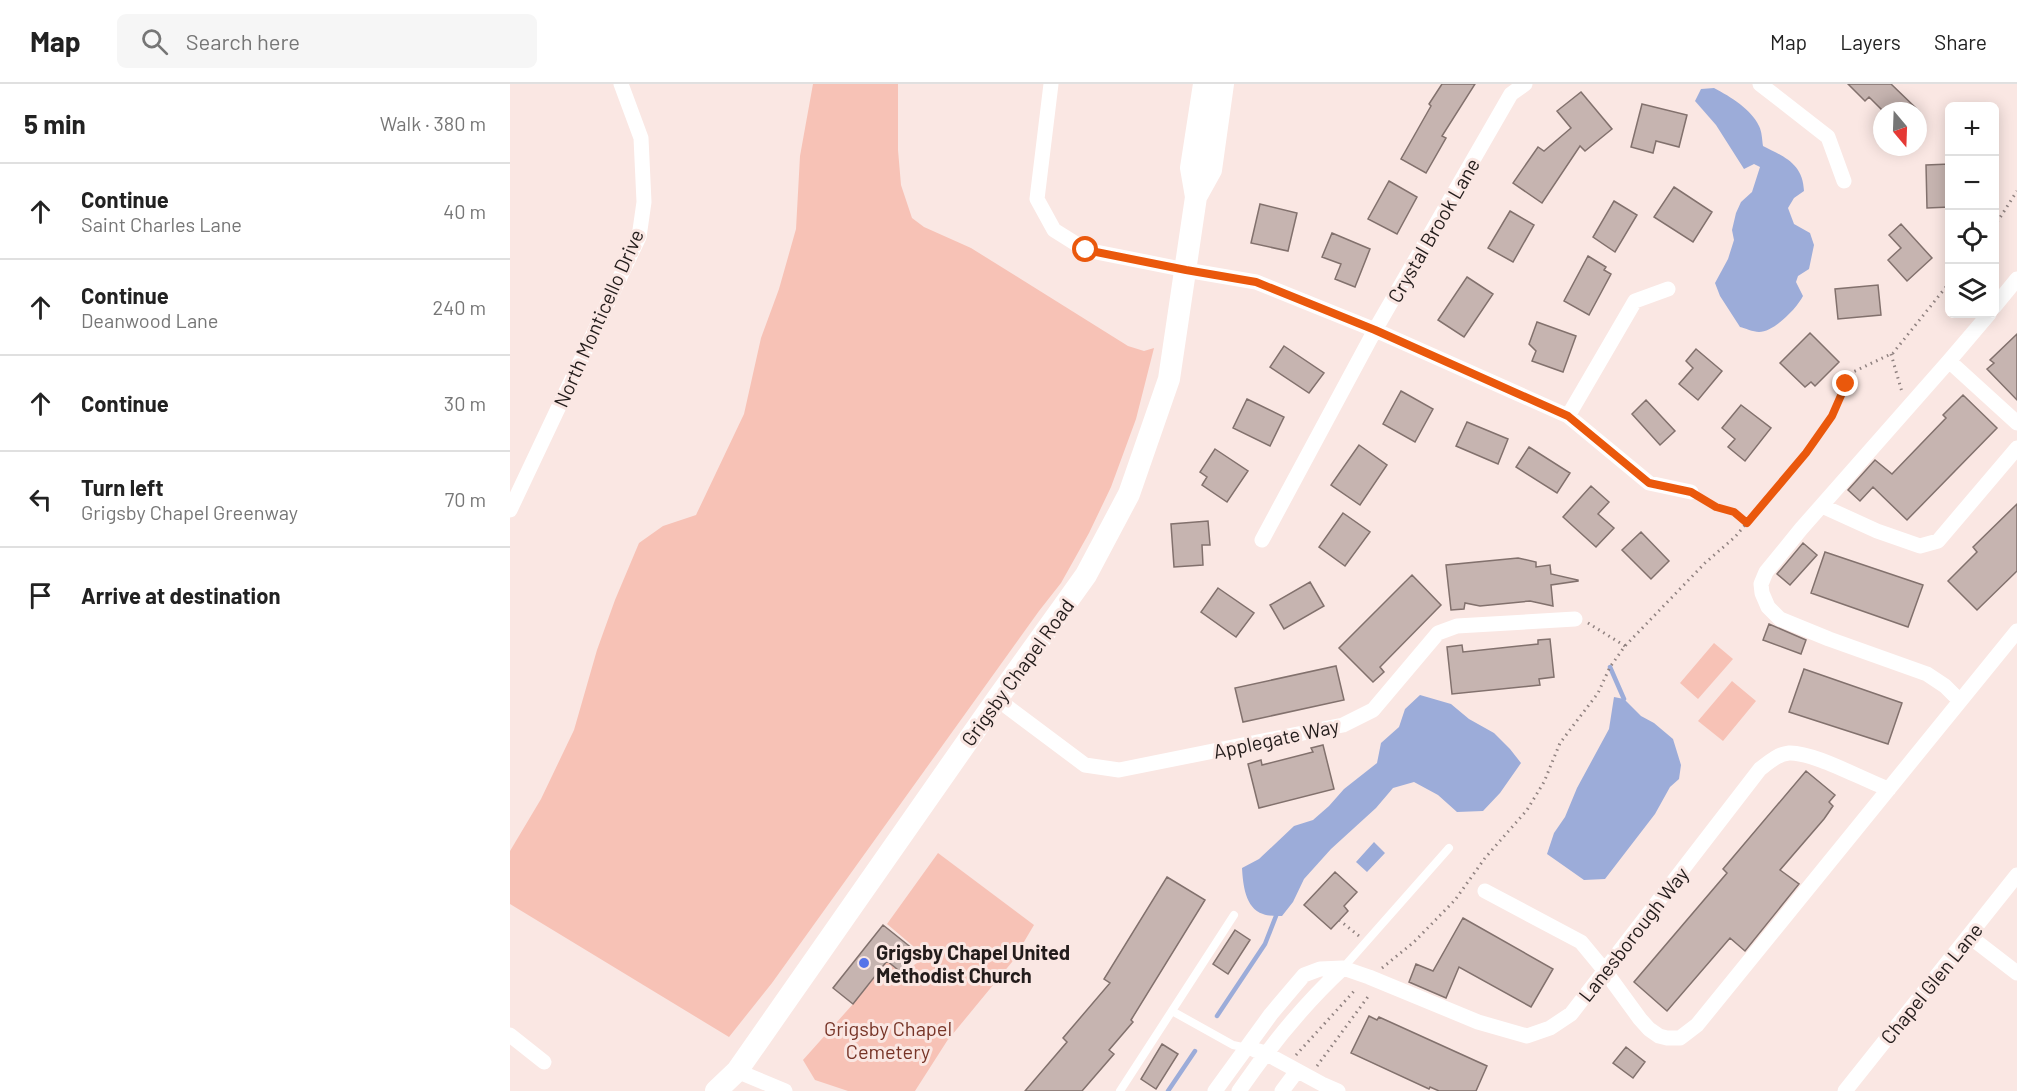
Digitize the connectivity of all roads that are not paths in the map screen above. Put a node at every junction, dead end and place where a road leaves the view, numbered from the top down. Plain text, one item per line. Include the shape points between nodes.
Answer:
1 (621, 84) edge
2 (1051, 84) edge
3 (1204, 84) edge
4 (1223, 84) edge
5 (1525, 84) edge
6 (1760, 84) edge
7 (1844, 181) dead end
8 (1196, 197) junction
9 (1186, 270) junction
10 (2017, 279) edge
11 (1668, 289) dead end
12 (1999, 302) edge
13 (1986, 318) edge
14 (1375, 330) junction
15 (1949, 362) junction
16 (1568, 416) junction
17 (2017, 423) edge
18 (2017, 448) edge
19 (1691, 492) road end
20 (1822, 506) junction
21 (510, 510) edge
22 (1262, 540) dead end
23 (1575, 620) road end
24 (2017, 631) edge
25 (997, 699) junction
26 (1959, 700) junction
27 (1888, 789) junction
28 (1449, 848) dead end
29 (2017, 875) edge
30 (1485, 891) dead end
31 (1234, 915) dead end
32 (1969, 936) junction
33 (1343, 968) junction
34 (1605, 970) junction
35 (2017, 973) edge
36 (1172, 1011) junction
37 (510, 1035) edge
38 (1247, 1048) junction
39 (1265, 1053) junction
40 (544, 1062) dead end
41 (737, 1071) junction
42 (1297, 1071) junction
43 (716, 1091) edge
44 (785, 1091) edge
45 (1120, 1091) edge
46 (1215, 1091) edge
47 (1239, 1091) edge
48 (1282, 1091) edge
49 (1338, 1091) edge
50 (1845, 1091) edge

1 - 21 street, North Monticello Drive via 641,138 644,202 639,237
2 - 9 street via 1037,199 1054,230 1086,250
3 - 8 street, Grigsby Chapel Road via 1191,168
4 - 8 street, Grigsby Chapel Road via 1211,170
5 - 14 street, Crystal Brook Lane via 1511,94
6 - 7 street via 1828,137
8 - 9 street, Grigsby Chapel Road
9 - 14 street via 1256,282
9 - 25 street, Grigsby Chapel Road via 1169,379 1129,494 1086,575
10 - 12 street
11 - 16 street via 1635,301
13 - 15 street
14 - 16 street
14 - 22 street, Crystal Brook Lane
15 - 17 street
15 - 20 street
16 - 19 street via 1649,483
18 - 20 street via 1938,542 1920,546
20 - 26 street via 1766,572 1761,584 1768,607 1780,619 1927,674
23 - 25 street, Applegate Way via 1457,626 1438,633 1373,710 1343,725 1119,770 1085,765
24 - 26 street
25 - 41 street, Grigsby Chapel Road
26 - 27 street
27 - 34 street, Lanesborough Way via 1819,759 1791,753 1776,757 1760,769
27 - 34 street via 1697,1025 1680,1038 1667,1038 1649,1029
28 - 33 lane
29 - 32 street, Chapel Glen Lane
30 - 34 street via 1581,942
31 - 36 lane
32 - 35 street
32 - 50 street, Chapel Glen Lane
33 - 34 street, Lanesborough Way via 1469,1018 1527,1036 1550,1028 1571,1014
33 - 38 street, Lanesborough Way via 1320,969 1304,975
33 - 39 street
36 - 38 lane via 1233,1045
36 - 45 lane
37 - 40 street
38 - 39 street
38 - 46 street, Lanesborough Way
39 - 42 street
39 - 47 street
41 - 43 street, Grigsby Chapel Road
41 - 44 street
42 - 48 street
42 - 49 street

